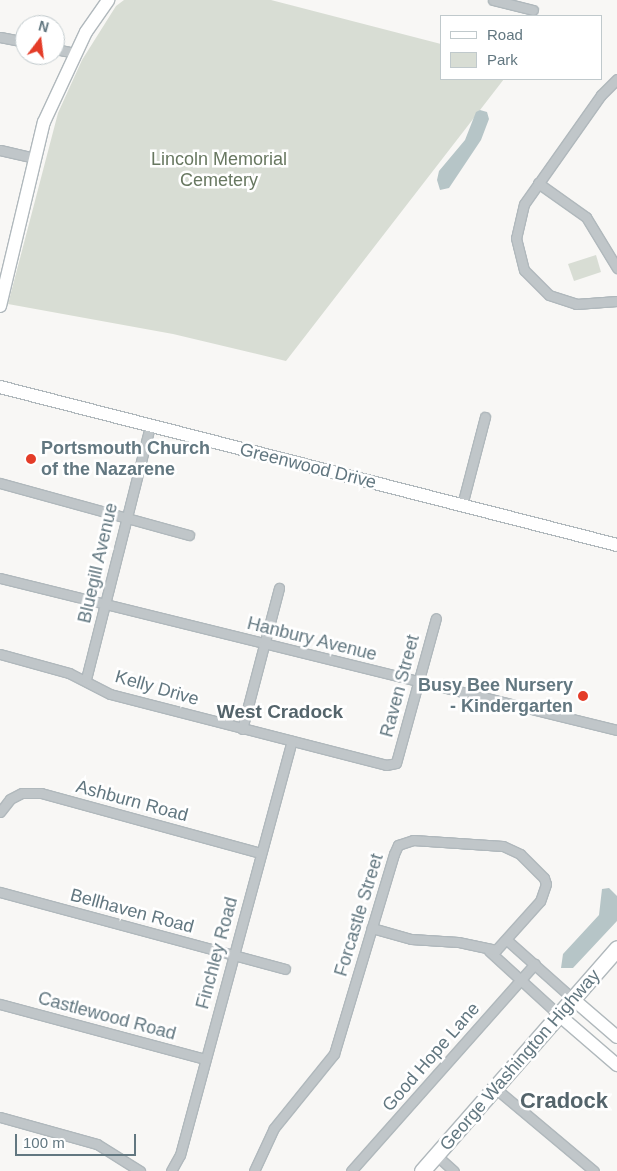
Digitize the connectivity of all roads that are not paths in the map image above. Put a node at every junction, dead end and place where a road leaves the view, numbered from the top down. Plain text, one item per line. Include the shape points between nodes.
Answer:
1 (107, 0) edge
2 (493, 0) edge
3 (533, 10) dead end
4 (0, 37) edge
5 (15, 40) edge
6 (65, 51) edge
7 (75, 53) junction
8 (615, 85) edge
9 (0, 150) edge
10 (34, 158) junction
11 (538, 183) junction
12 (4, 265) edge
13 (617, 268) edge
14 (617, 301) edge
15 (0, 306) edge
16 (0, 387) edge
17 (485, 417) dead end
18 (150, 426) junction
19 (0, 483) edge
20 (462, 505) junction
21 (126, 516) junction
22 (189, 534) dead end
23 (617, 545) edge
24 (0, 578) edge
25 (278, 588) dead end
26 (107, 605) junction
27 (436, 618) dead end
28 (264, 644) junction
29 (0, 654) edge
30 (86, 679) junction
31 (417, 681) junction
32 (242, 729) junction
33 (617, 730) edge
34 (292, 741) junction
35 (396, 763) joint
36 (0, 812) edge
37 (261, 853) junction
38 (0, 892) edge
39 (372, 928) junction
40 (508, 941) junction
41 (617, 948) edge
42 (489, 951) junction
43 (233, 955) junction
44 (534, 964) junction
45 (285, 969) dead end
46 (520, 979) junction
47 (573, 998) junction
48 (0, 1004) edge
49 (559, 1014) junction
50 (617, 1037) edge
51 (205, 1059) junction
52 (617, 1065) edge
53 (495, 1088) junction
54 (0, 1117) edge
55 (436, 1155) junction
56 (140, 1171) edge
57 (171, 1171) edge
58 (254, 1171) edge
59 (351, 1171) edge
60 (422, 1171) edge
61 (454, 1171) edge
62 (594, 1171) edge

1 - 7 street
2 - 3 street
4 - 5 street
6 - 7 street
7 - 10 street via 44,122
8 - 11 street
9 - 10 street
10 - 12 street
11 - 13 street via 586,218
11 - 14 street via 524,204 518,221 516,238 524,270 534,283 560,300 593,305
12 - 15 street
16 - 18 street, Greenwood Drive
17 - 20 street
18 - 20 street, Greenwood Drive
18 - 21 street, Bluegill Avenue
19 - 21 street
20 - 23 street, Greenwood Drive
21 - 22 street
21 - 26 street, Bluegill Avenue
24 - 26 street, Hanbury Avenue
25 - 28 street
26 - 28 street, Hanbury Avenue
26 - 30 street, Bluegill Avenue
27 - 31 street, Raven Street
28 - 31 street, Hanbury Avenue
28 - 32 street
29 - 30 street, Kelly Drive
30 - 32 street, Kelly Drive via 110,694
31 - 33 street, Hanbury Avenue
31 - 35 street, Raven Street
32 - 34 street, Kelly Drive
34 - 35 street, Kelly Drive via 386,765
34 - 37 street, Finchley Road
36 - 37 street, Ashburn Road via 10,799 22,793 41,793
37 - 43 street, Finchley Road
38 - 43 street, Bellhaven Road
39 - 40 street, Forcastle Street via 398,845 413,840 495,845 520,854 546,884 540,901
39 - 42 street via 411,939 458,942
39 - 58 street, Forcastle Street via 334,1054 274,1128
40 - 42 street via 501,948
40 - 44 street
41 - 47 main road, George Washington Highway
42 - 46 street
43 - 45 street, Bellhaven Road
43 - 51 street, Finchley Road
44 - 46 street, Good Hope Lane
44 - 47 street
46 - 49 street
46 - 59 street, Good Hope Lane
47 - 49 main road, George Washington Highway
47 - 50 street
48 - 51 street, Castlewood Road
49 - 52 street
49 - 53 main road, George Washington Highway
51 - 57 street, Finchley Road via 180,1156
53 - 55 main road, George Washington Highway
53 - 62 street
54 - 56 street via 96,1144
55 - 60 main road, George Washington Highway
55 - 61 street

